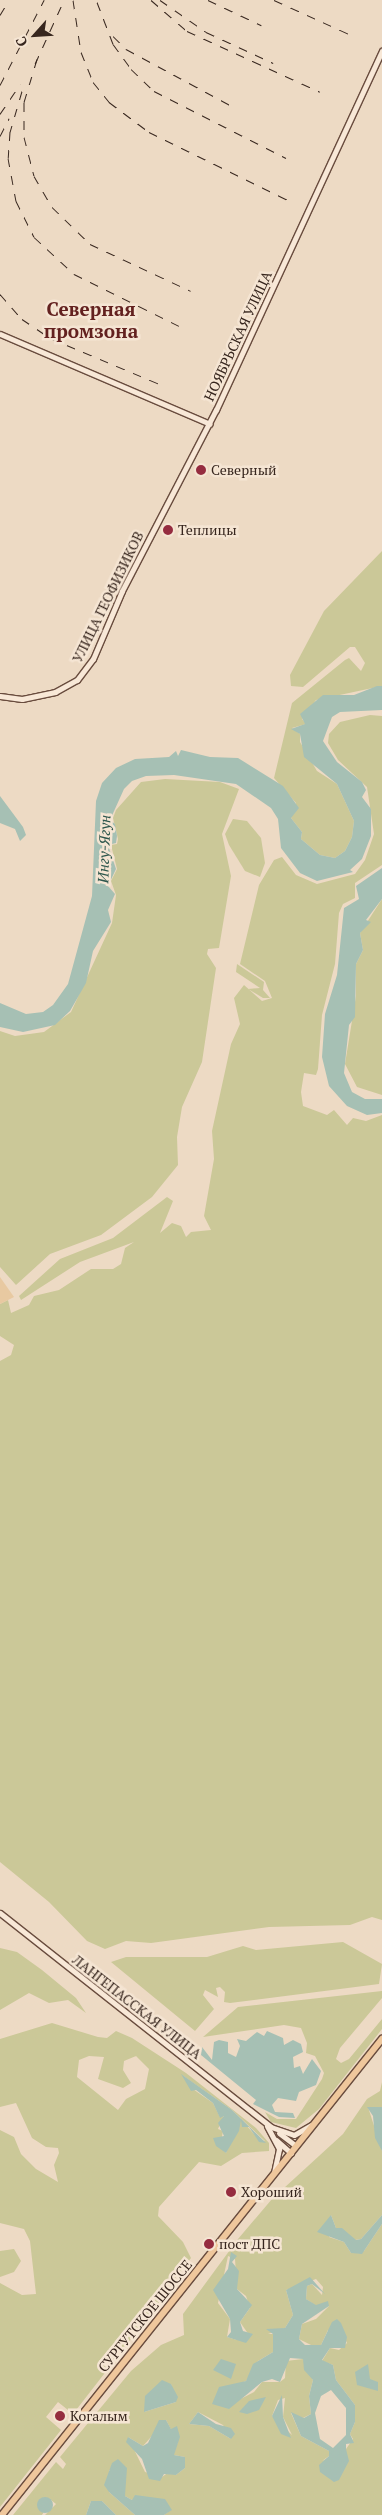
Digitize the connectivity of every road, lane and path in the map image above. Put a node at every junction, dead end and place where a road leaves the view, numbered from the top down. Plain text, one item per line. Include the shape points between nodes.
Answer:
1 (382, 50) edge
2 (0, 334) edge
3 (210, 424) junction
4 (0, 696) edge
5 (0, 1914) edge
6 (382, 2039) edge
7 (327, 2108) junction
8 (260, 2119) junction
9 (271, 2127) junction
10 (275, 2139) junction
11 (296, 2146) junction
12 (291, 2153) junction
13 (271, 2177) junction
14 (2, 2515) edge

1 - 3 main road, НОЯБРЬСКАЯ УЛИЦА
2 - 3 main road, НОЯБРЬСКАЯ УЛИЦА
3 - 4 main road, УЛИЦА ГЕОФИЗИКОВ via 122,591 88,668 67,686 45,696 22,699
5 - 8 main road, ЛАНГЕПАССКАЯ УЛИЦА
6 - 7 main road, СУРГУТСКОЕ ШОССЕ
7 - 9 main road via 298,2134
7 - 11 main road, СУРГУТСКОЕ ШОССЕ
8 - 9 main road
8 - 10 main road
9 - 11 main road
10 - 12 main road
10 - 13 main road via 279,2158
11 - 12 main road, СУРГУТСКОЕ ШОССЕ
12 - 13 main road, СУРГУТСКОЕ ШОССЕ
13 - 14 main road, СУРГУТСКОЕ ШОССЕ

